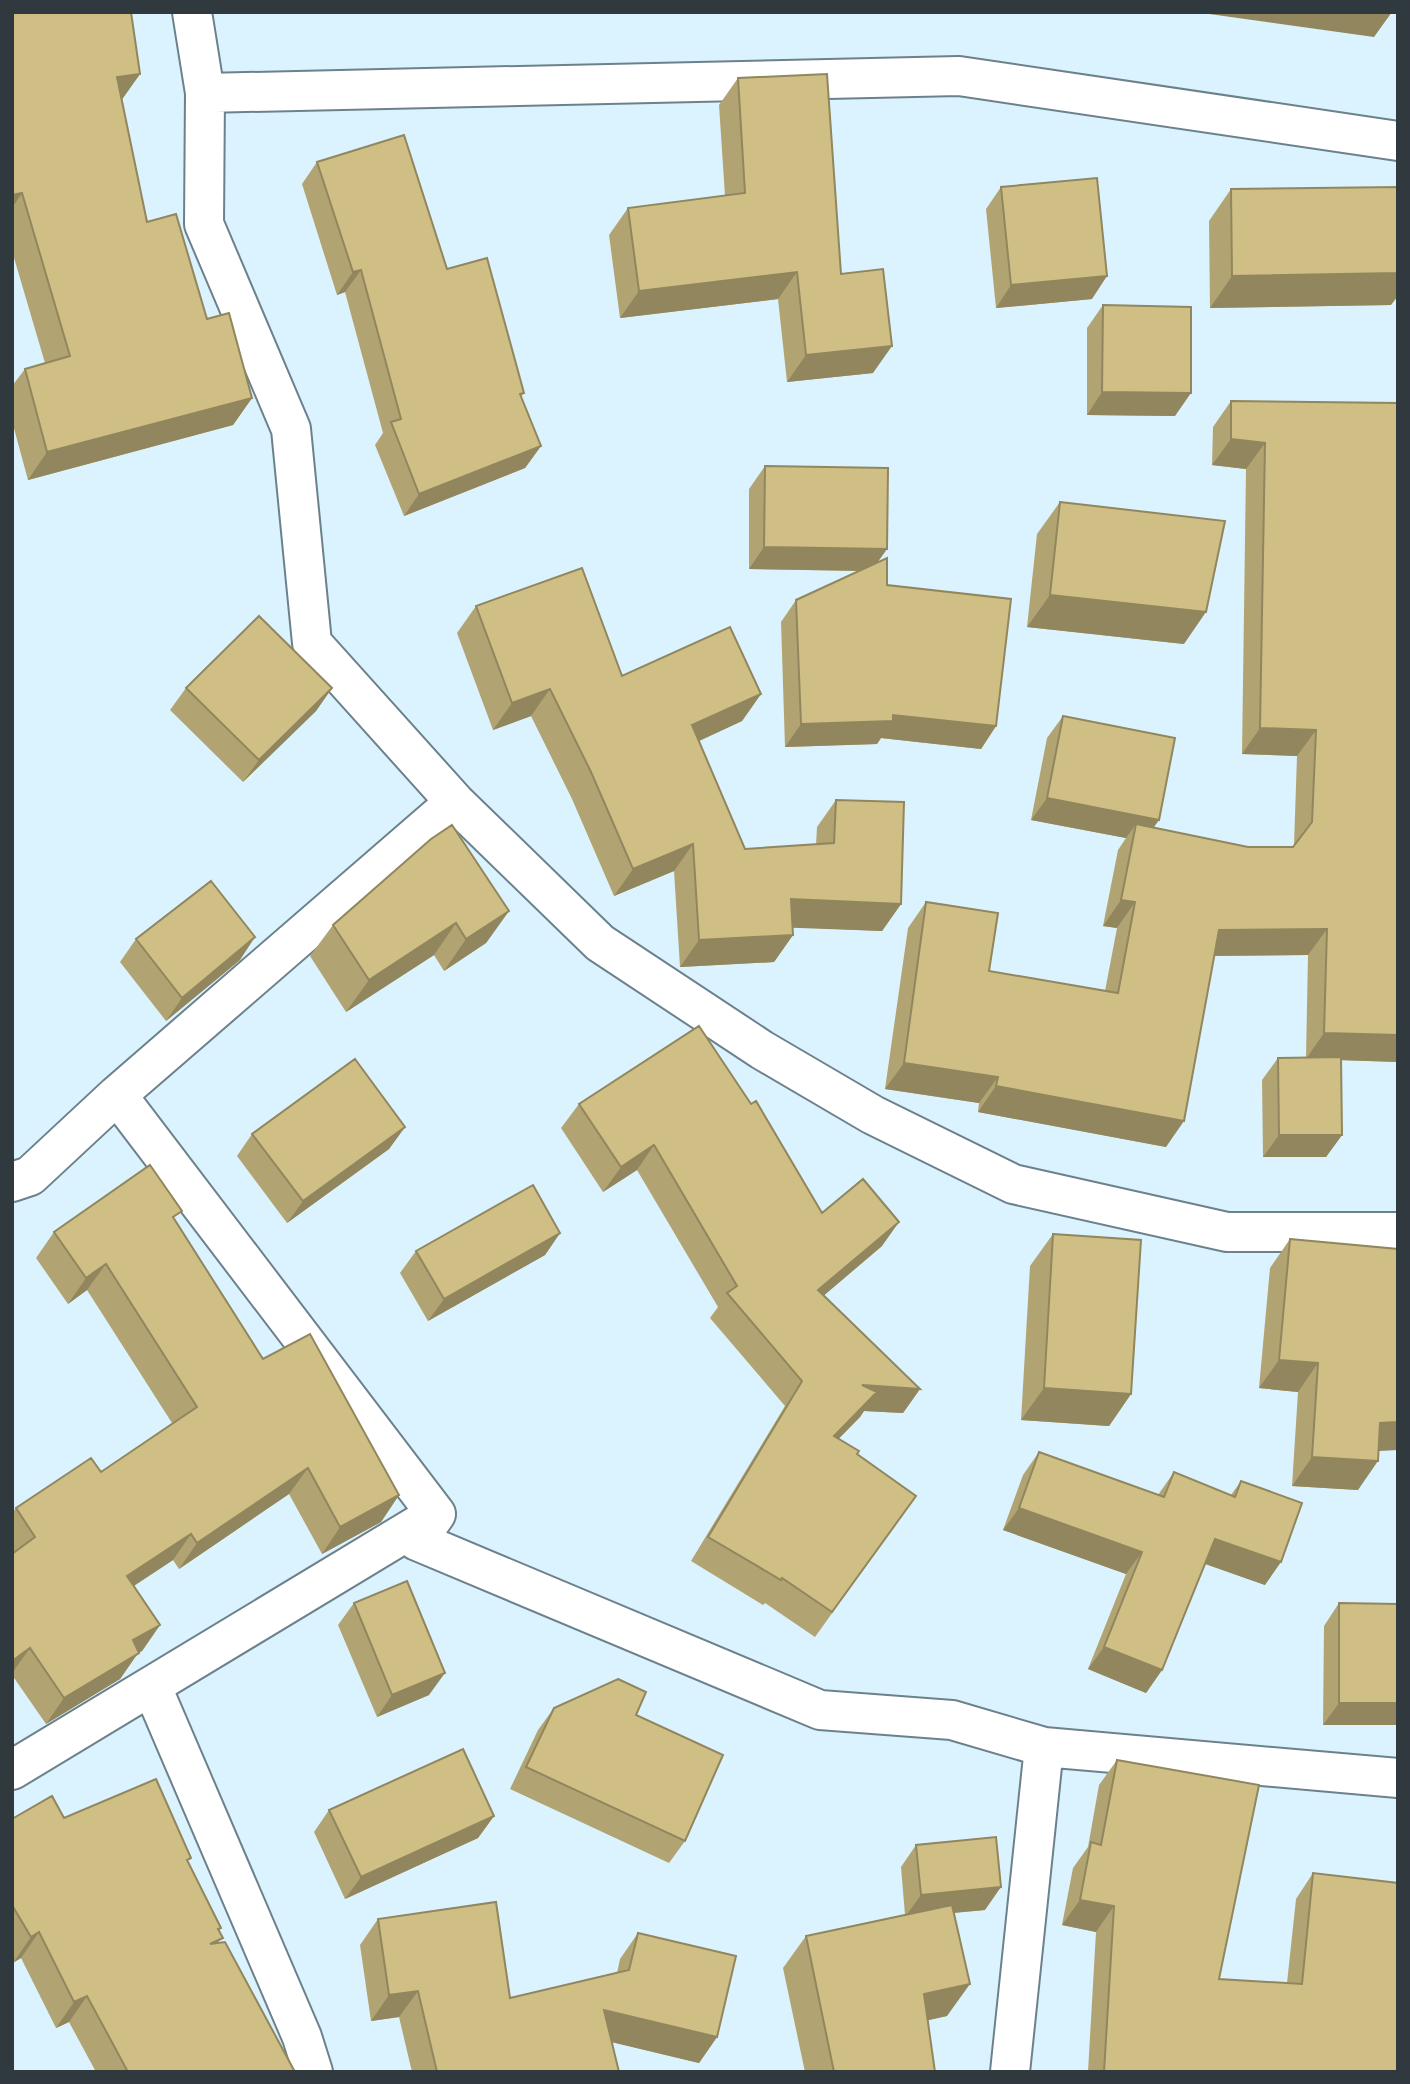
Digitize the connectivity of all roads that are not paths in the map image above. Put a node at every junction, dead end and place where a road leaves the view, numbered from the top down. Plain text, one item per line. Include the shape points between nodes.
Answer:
1 (192, 12) edge
2 (205, 93) junction
3 (1398, 141) edge
4 (455, 802) junction
5 (117, 1095) junction
6 (12, 1182) edge
7 (1398, 1232) edge
8 (436, 1514) junction
9 (152, 1687) junction
10 (1044, 1747) junction
11 (12, 1770) edge
12 (1398, 1778) edge
13 (313, 2072) edge
14 (1010, 2072) edge

1 - 2 street
2 - 3 street via 959,76
2 - 4 street via 204,224 291,429 313,643
4 - 5 street
4 - 7 street via 600,943 762,1050 873,1115 1013,1184 1227,1232
5 - 6 street via 30,1176
5 - 8 street
8 - 9 street
8 - 10 street via 417,1541 820,1710 952,1720
9 - 11 street
9 - 13 street
10 - 12 street
10 - 14 street

